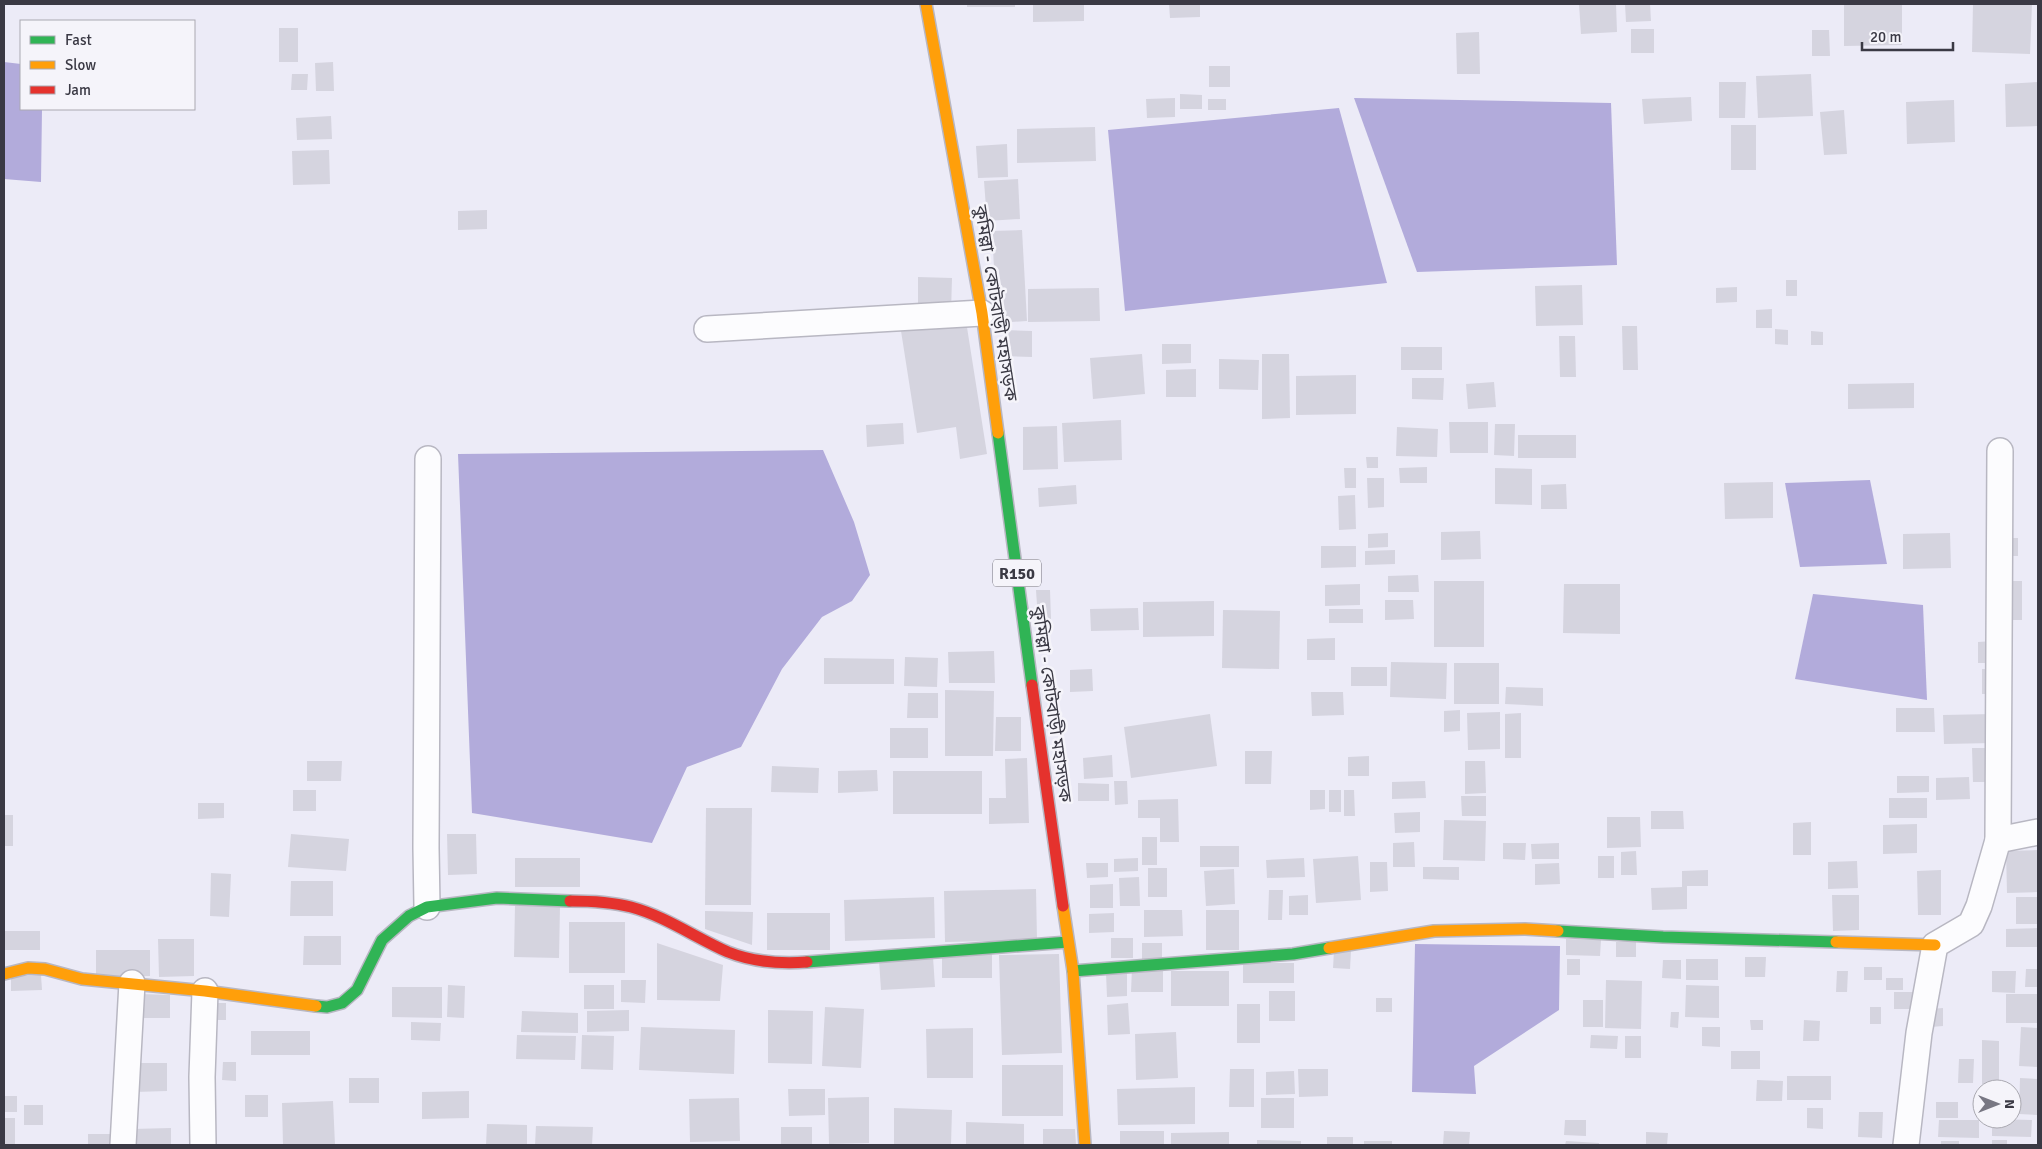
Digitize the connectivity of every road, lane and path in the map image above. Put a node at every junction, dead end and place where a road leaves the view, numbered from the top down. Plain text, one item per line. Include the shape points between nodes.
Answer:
1 (926, 4) edge
2 (982, 313) junction
3 (707, 329) dead end
4 (2000, 451) dead end
5 (428, 459) dead end
6 (2038, 832) edge
7 (1998, 840) junction
8 (427, 907) junction
9 (1068, 942) junction
10 (1935, 945) junction
11 (1073, 972) junction
12 (4, 974) edge
13 (132, 983) junction
14 (205, 991) junction
15 (123, 1145) edge
16 (203, 1145) edge
17 (1085, 1145) edge
18 (1906, 1145) edge

1 - 2 street, কুমিল্লা - কোটবাড়ী মহাসড়ক / R150
2 - 3 street
2 - 9 street, কুমিল্লা - কোটবাড়ী মহাসড়ক / R150
4 - 7 street
5 - 8 street
6 - 7 street
7 - 10 street via 1971,924
8 - 9 street via 498,898 604,902 632,907 729,952 764,962
8 - 14 street via 409,916 382,940 357,990 342,1003 326,1007
9 - 11 street, কুমিল্লা - কোটবাড়ী মহাসড়ক / R150
10 - 11 street via 1663,937 1525,929 1434,931 1293,954
10 - 18 street via 1919,1033
11 - 17 street, কুমিল্লা - কোটবাড়ী মহাসড়ক / R150
12 - 13 street via 28,968 45,969 82,979
13 - 14 street
13 - 15 street
14 - 16 street

